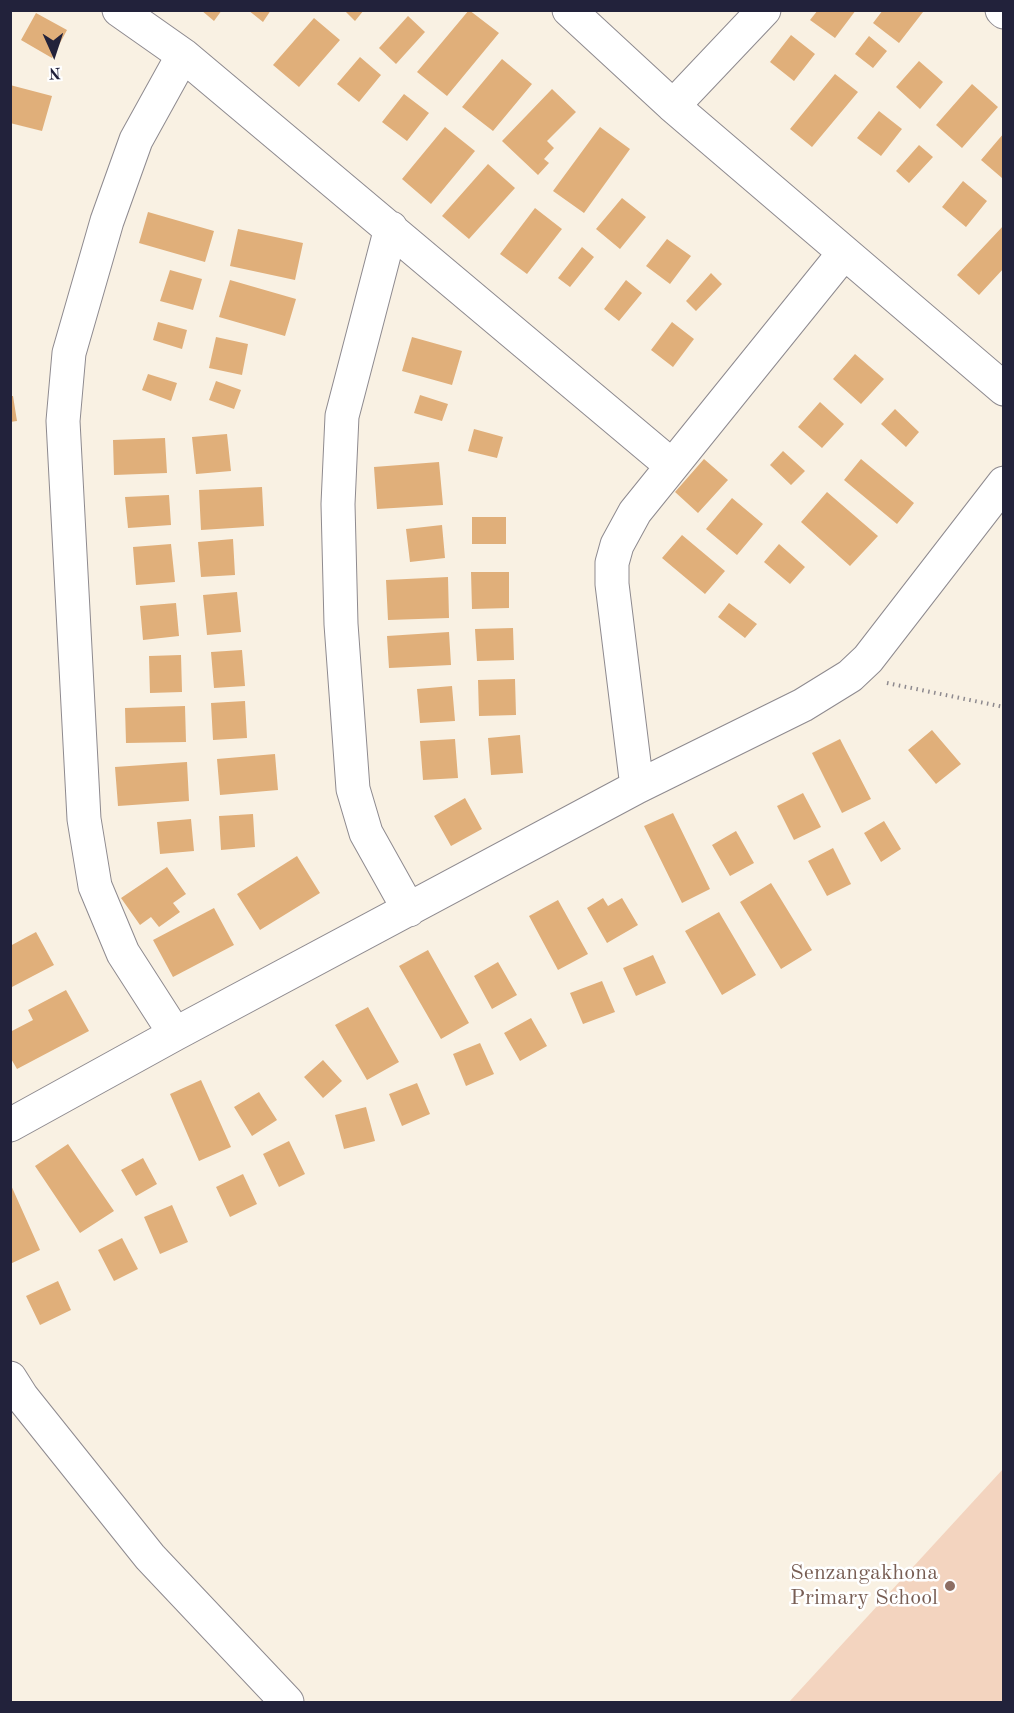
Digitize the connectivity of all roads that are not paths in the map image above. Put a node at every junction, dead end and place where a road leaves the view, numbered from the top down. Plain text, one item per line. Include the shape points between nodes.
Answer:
1 (119, 10) edge
2 (569, 10) edge
3 (764, 10) edge
4 (183, 55) junction
5 (673, 106) junction
6 (391, 228) junction
7 (844, 253) junction
8 (1004, 388) edge
9 (671, 465) junction
10 (1004, 483) edge
11 (637, 788) junction
12 (409, 910) junction
13 (175, 1034) junction
14 (10, 1125) edge
15 (14, 1393) edge
16 (287, 1702) edge

1 - 4 street
2 - 5 street
3 - 5 street
4 - 6 street
4 - 13 street via 136,140 108,221 69,353 63,421 84,819 95,886 123,952
5 - 7 street
6 - 9 street
6 - 12 street via 342,416 338,504 341,624 353,789 366,833
7 - 8 street
7 - 9 street
9 - 11 street via 624,528 612,563
10 - 11 street via 868,659 850,676 803,705
11 - 12 street
12 - 13 street
13 - 14 street
15 - 16 street via 150,1557

